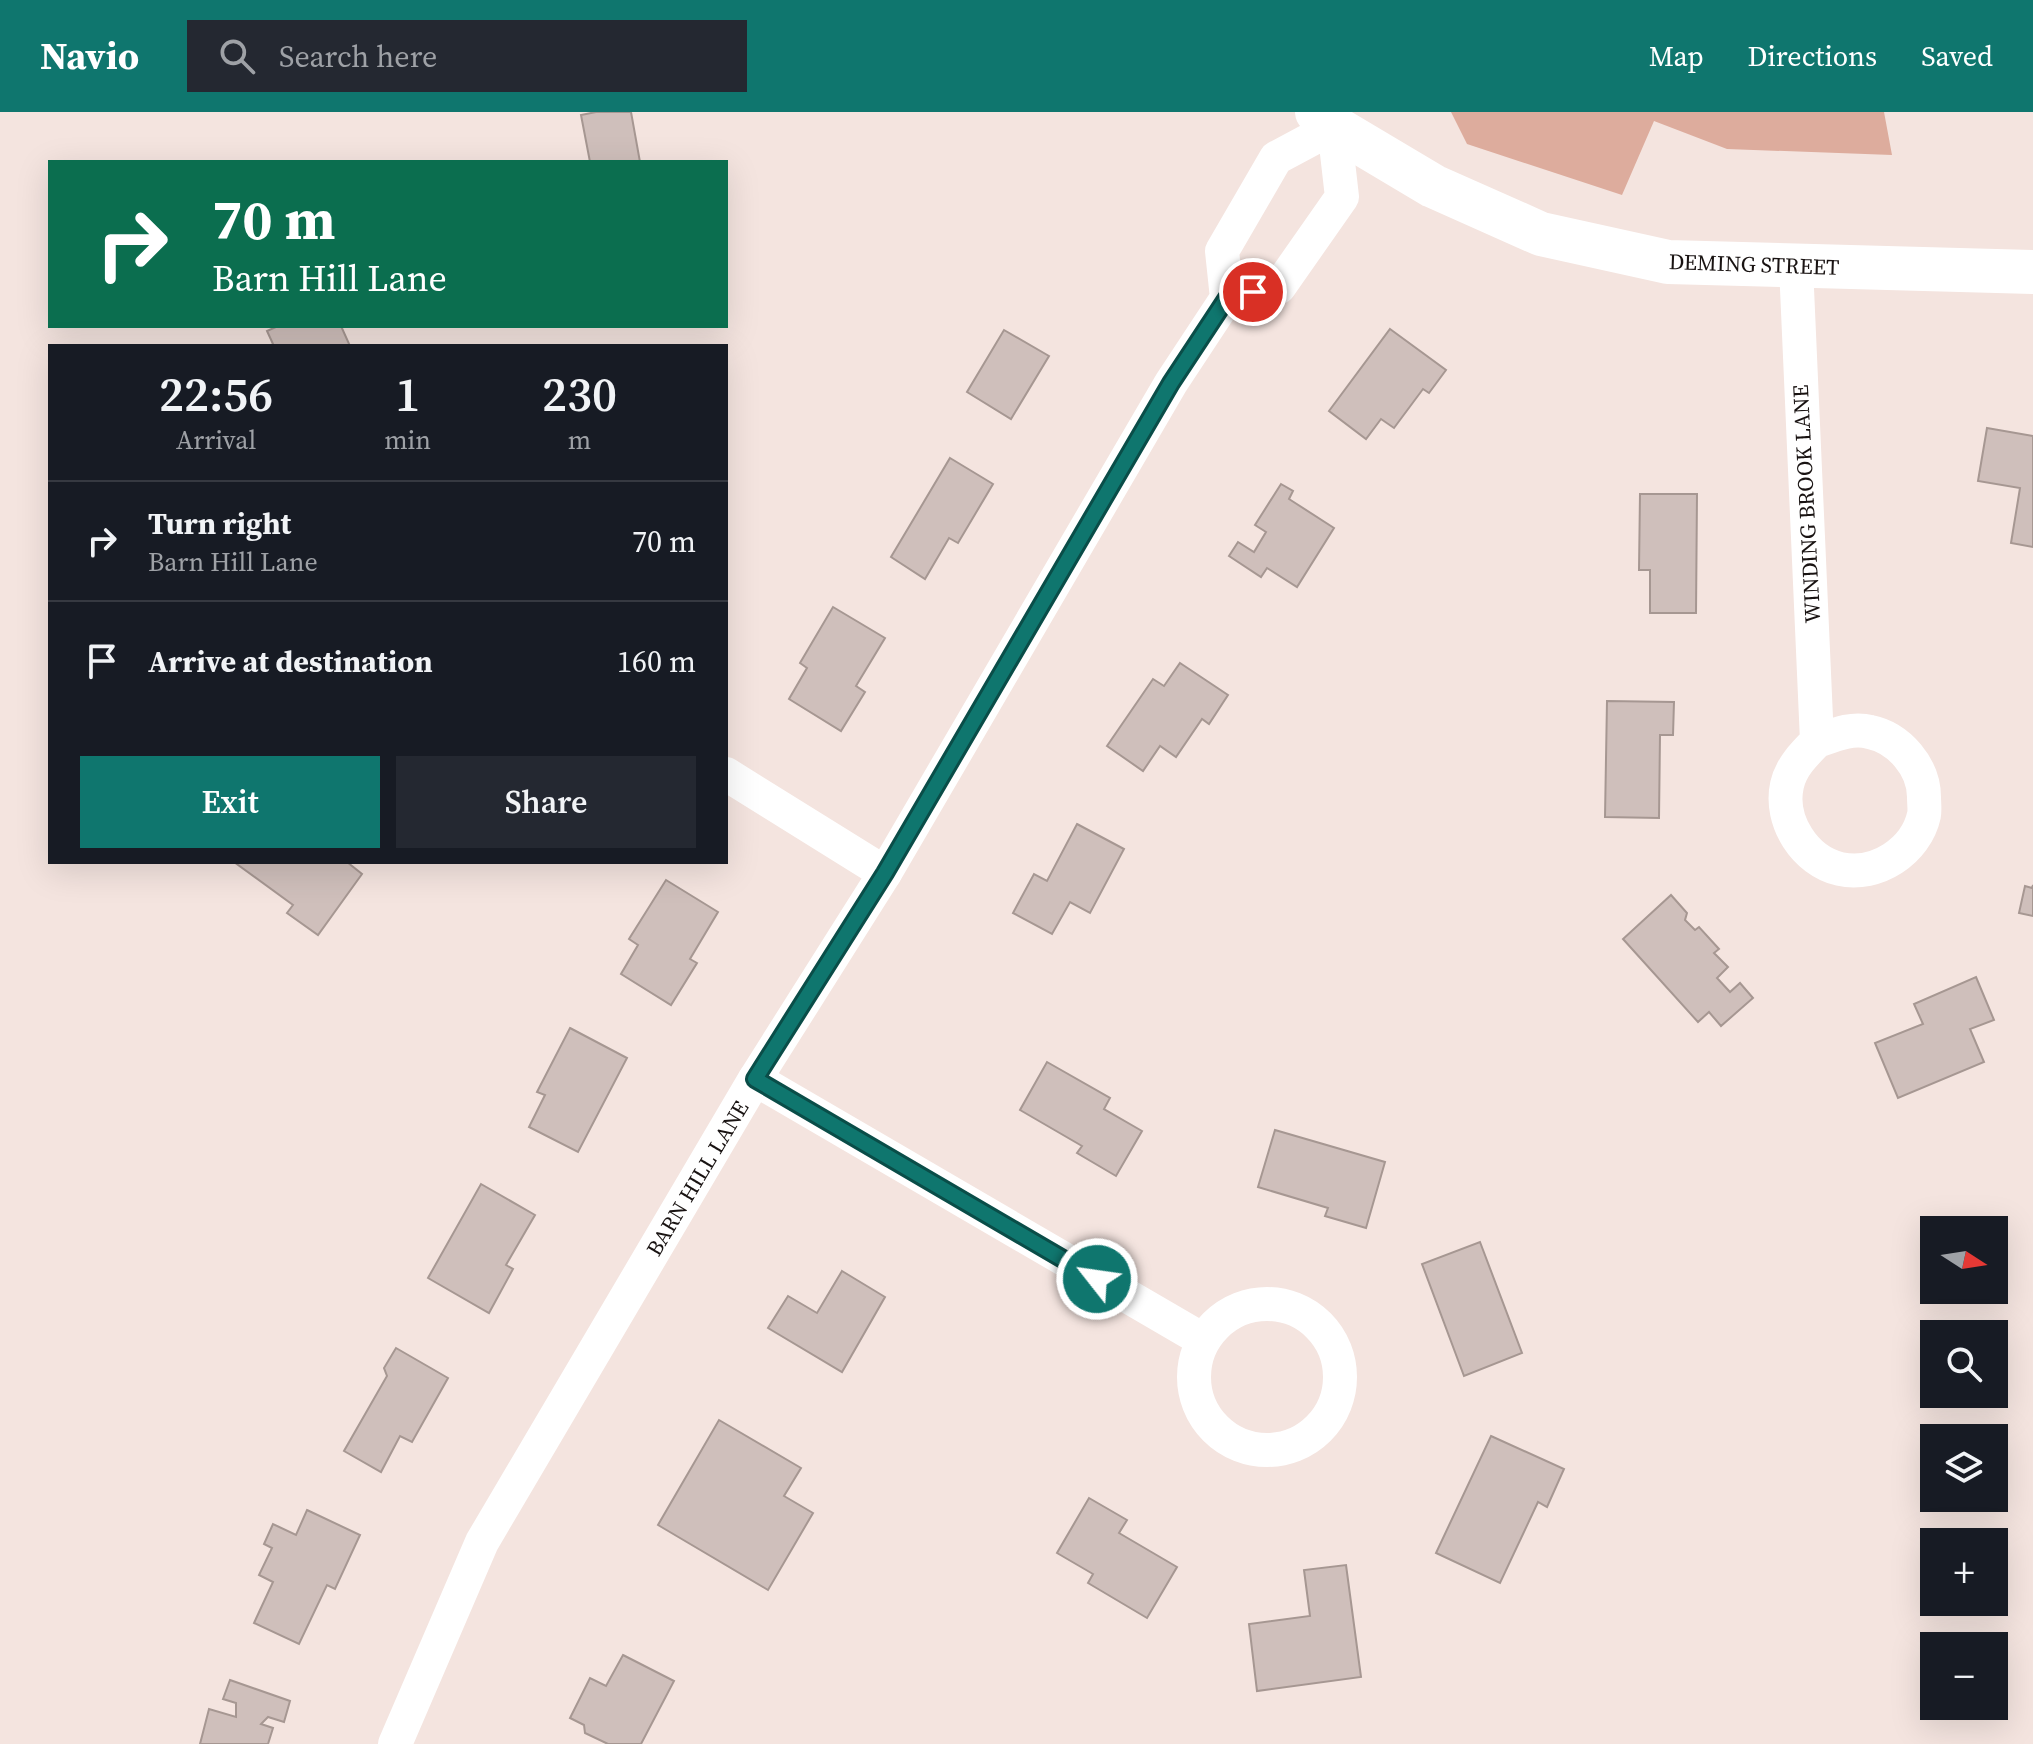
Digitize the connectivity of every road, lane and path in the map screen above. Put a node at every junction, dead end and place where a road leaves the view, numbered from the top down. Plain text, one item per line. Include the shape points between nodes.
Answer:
1 (1326, 120) edge
2 (1796, 266) junction
3 (2033, 272) edge
4 (1227, 298) junction
5 (1817, 741) junction
6 (728, 775) edge
7 (885, 873) junction
8 (755, 1079) junction
9 (1203, 1340) junction
10 (395, 1744) edge

1 - 2 street, DEMING STREET via 1433,186 1541,234 1668,262
1 - 4 street via 1276,158 1222,251
1 - 4 street via 1342,197 1279,287
2 - 3 street, DEMING STREET
2 - 5 street, WINDING BROOK LANE
4 - 7 street, BARN HILL LANE via 1171,383
5 - 5 street via 1798,761 1787,786 1786,813 1797,839 1816,858 1841,869 1868,869 1893,860 1913,840 1924,815 1924,787 1914,762 1895,742 1870,731 1843,731
6 - 7 street
7 - 8 street, BARN HILL LANE
8 - 9 street
8 - 10 street, BARN HILL LANE via 482,1542
9 - 9 street via 1193,1368 1196,1397 1209,1423 1231,1442 1258,1450 1287,1448 1313,1435 1332,1413 1341,1386 1339,1357 1325,1331 1303,1312 1276,1303 1248,1306 1222,1318

